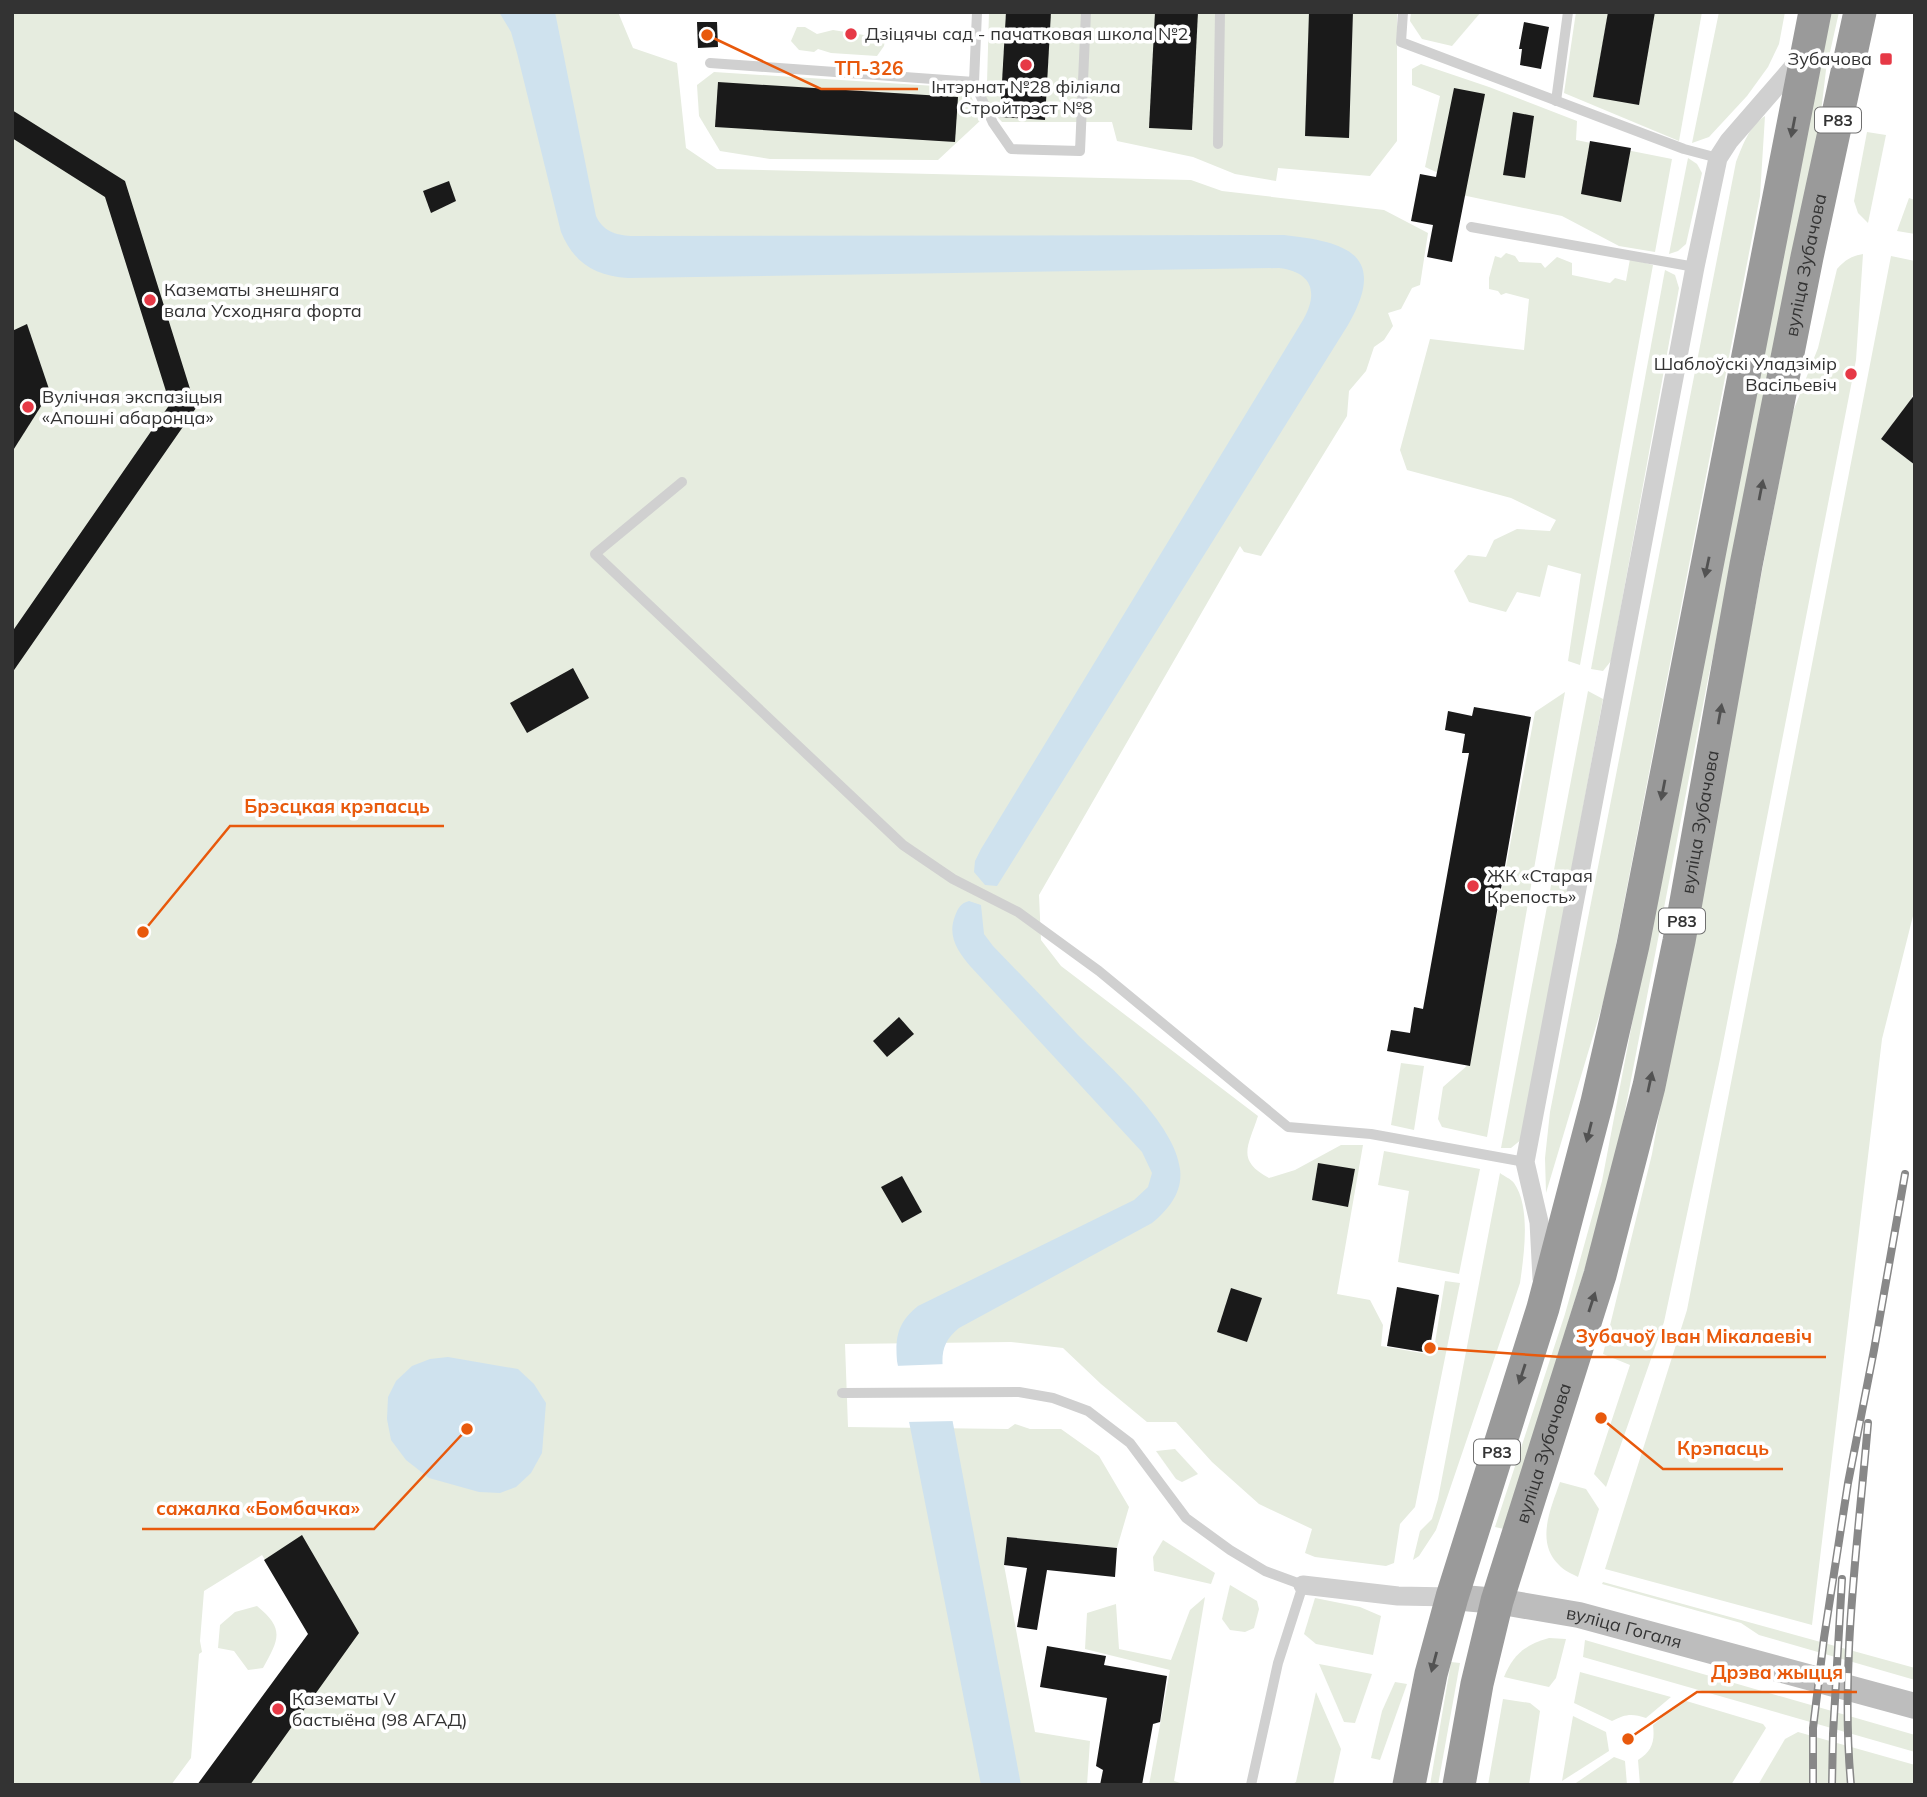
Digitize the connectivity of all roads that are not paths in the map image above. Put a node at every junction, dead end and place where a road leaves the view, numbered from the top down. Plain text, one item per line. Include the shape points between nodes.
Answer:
1 (977, 12) edge
2 (1086, 12) edge
3 (1220, 12) edge
4 (1402, 12) edge
5 (1568, 12) edge
6 (1815, 12) edge
7 (1860, 12) edge
8 (1807, 51) junction
9 (710, 63) dead end
10 (974, 82) junction
11 (1556, 101) junction
12 (1218, 145) dead end
13 (1718, 158) junction
14 (1471, 226) dead end
15 (1695, 267) junction
16 (682, 482) dead end
17 (1525, 1162) junction
18 (1543, 1308) junction
19 (842, 1394) dead end
20 (1303, 1585) junction
21 (1452, 1597) junction
22 (1497, 1601) junction
23 (1915, 1706) edge
24 (1251, 1785) edge
25 (1409, 1785) edge
26 (1459, 1785) edge

1 - 10 lane
2 - 10 lane via 1080,151 1011,149
3 - 12 lane
4 - 11 lane via 1401,42
5 - 11 lane
6 - 8 highway, Р83
22 -> 7 highway, вуліца Зубачова / Р83 via 1600,1275 1649,1086 1746,565
8 - 13 street
8 -> 18 highway, Р83 via 1633,945
9 - 10 lane
11 - 13 lane
13 - 15 street
14 - 15 lane
15 - 17 street
16 - 17 lane via 595,554 903,845 953,879 1017,912 1099,971 1288,1127 1371,1134
17 - 18 street via 1539,1222
18 -> 21 highway, Р83
19 - 20 lane via 1019,1392 1088,1411 1130,1443 1186,1518 1265,1571
20 - 21 street via 1398,1597
20 - 24 lane via 1278,1662
21 - 22 main road, вуліца Гогаля
21 -> 25 highway, Р83
22 - 23 main road, вуліца Гогаля via 1579,1615
22 - 26 highway, вуліца Зубачова / Р83

